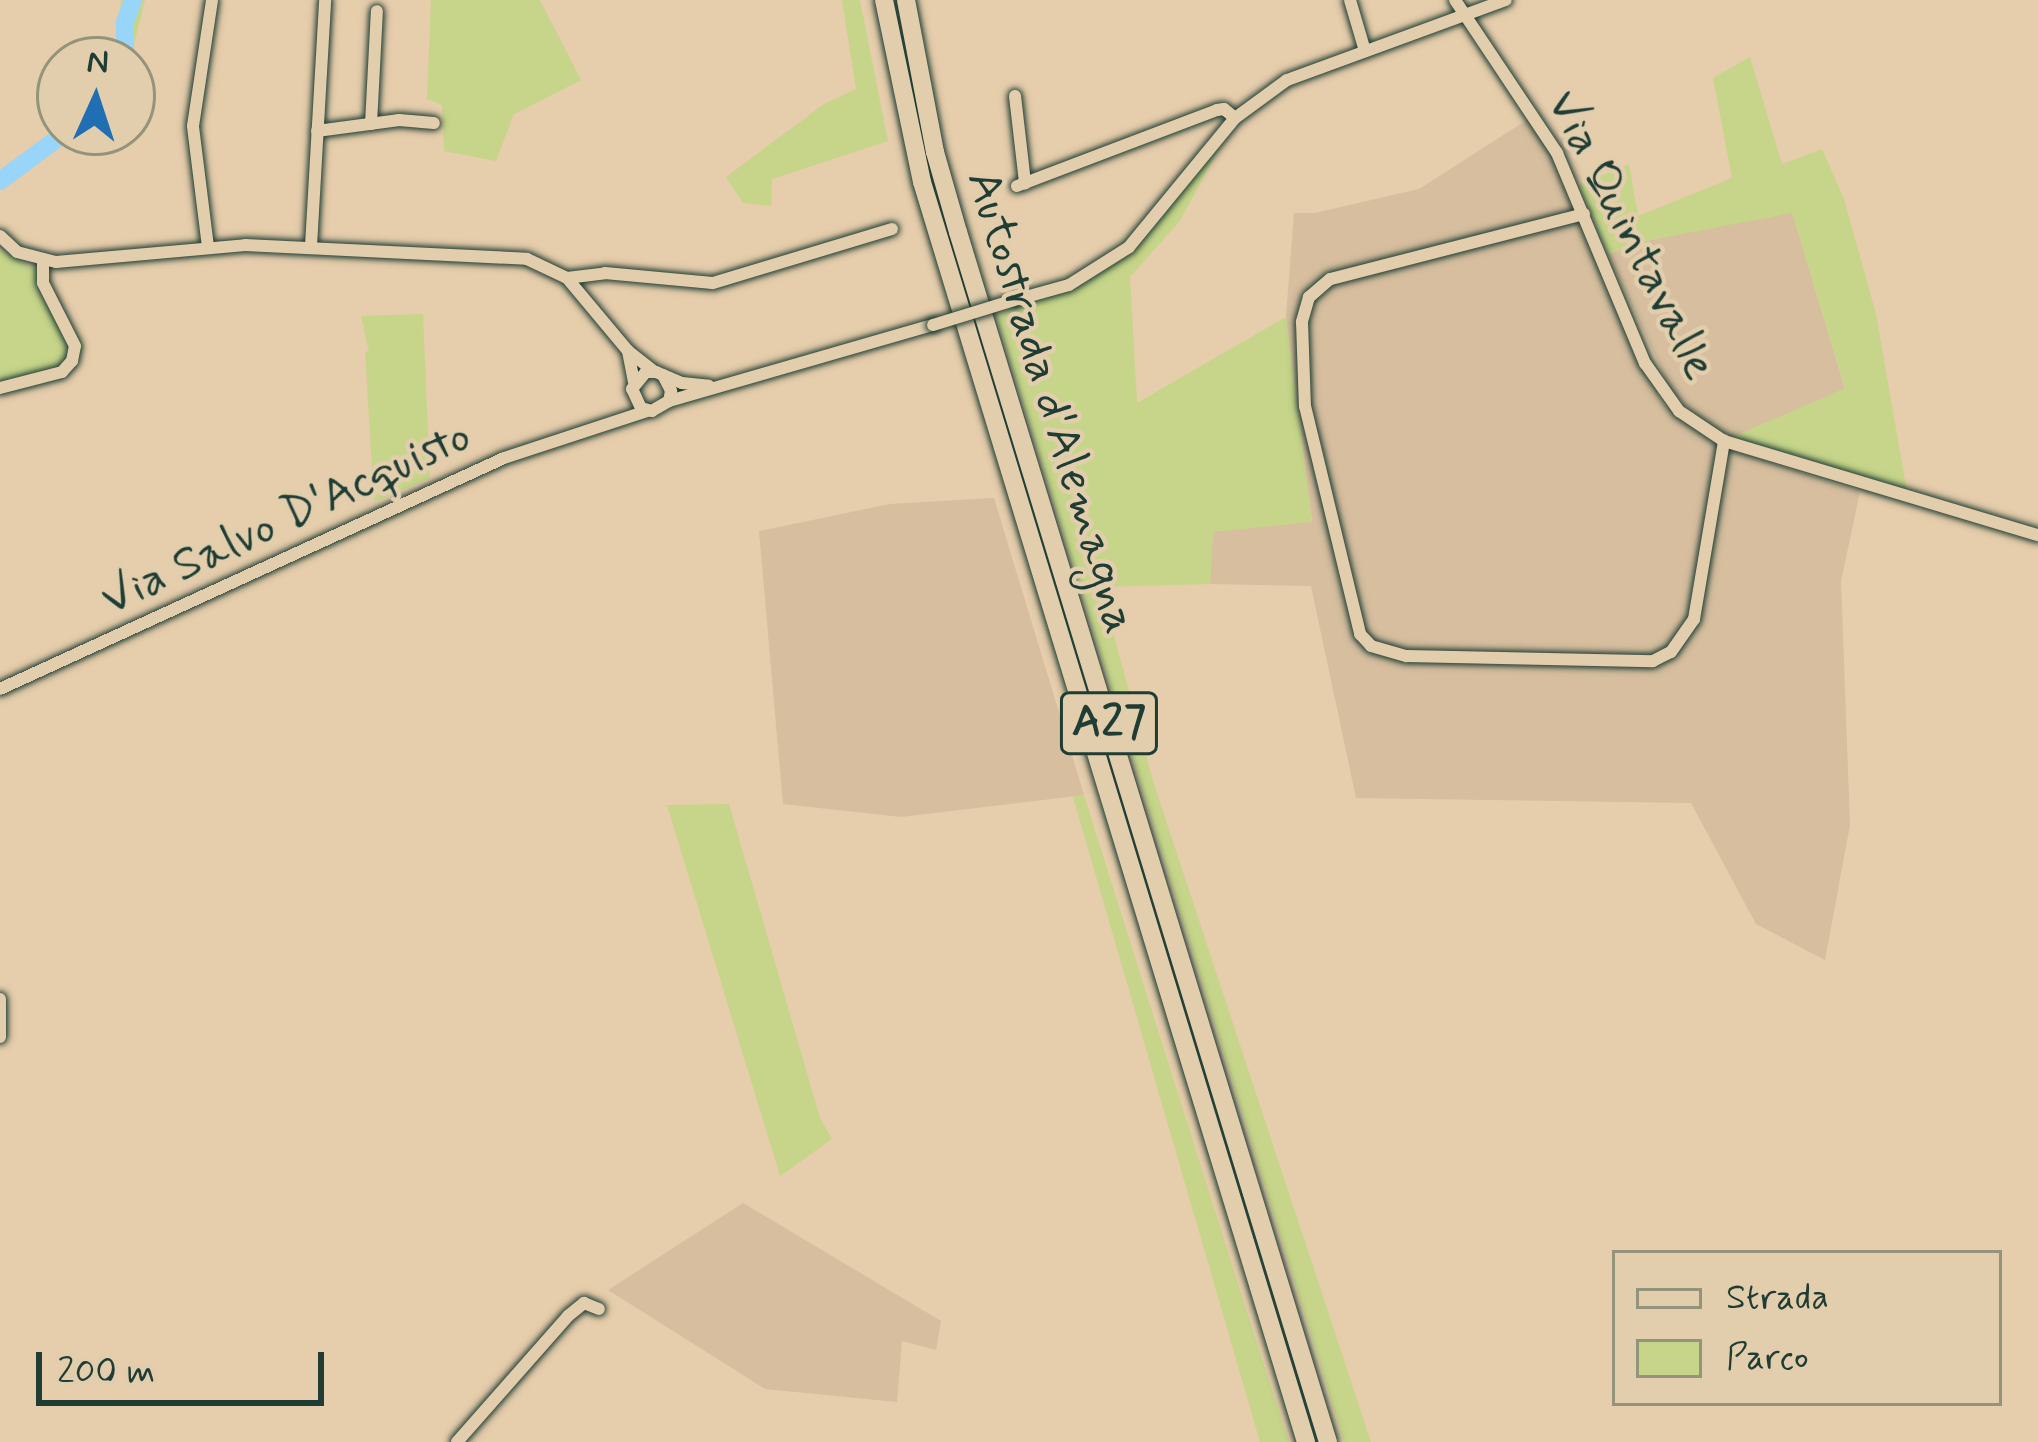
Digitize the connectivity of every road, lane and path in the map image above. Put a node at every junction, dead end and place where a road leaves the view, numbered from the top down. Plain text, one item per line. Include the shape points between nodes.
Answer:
1 (212, 0) edge
2 (325, 0) edge
3 (884, 0) edge
4 (906, 0) edge
5 (1350, 0) edge
6 (1455, 0) edge
7 (1506, 0) edge
8 (377, 10) dead end
9 (1462, 17) junction
10 (1365, 51) junction
11 (1015, 96) dead end
12 (1235, 118) junction
13 (434, 123) dead end
14 (371, 124) junction
15 (317, 131) junction
16 (1584, 214) junction
17 (892, 230) dead end
18 (0, 236) edge
19 (311, 246) junction
20 (208, 247) junction
21 (43, 261) junction
22 (567, 278) junction
23 (628, 351) junction
24 (660, 374) junction
25 (728, 386) junction
26 (633, 387) junction
27 (0, 388) edge
28 (669, 401) junction
29 (647, 411) junction
30 (608, 427) junction
31 (1724, 441) junction
32 (2038, 535) edge
33 (0, 689) edge
34 (0, 999) edge
35 (0, 1037) edge
36 (599, 1309) dead end
37 (457, 1442) edge
38 (1306, 1442) edge
39 (1328, 1442) edge

1 - 20 street via 193,126
2 - 15 street
3 - 38 highway, Autostrada d'Alemagna / A27 via 922,182
4 - 39 highway, Autostrada d'Alemagna / A27 via 958,232
5 - 10 street
6 - 9 street, Via Quintavalle
7 - 9 street, Via Salvo D'Acquisto
8 - 14 street
9 - 10 street, Via Salvo D'Acquisto
9 - 16 street, Via Quintavalle via 1538,122
10 - 12 street, Via Salvo D'Acquisto via 1287,80
11 - 12 street via 1021,184 1216,110
12 - 25 street, Via Salvo D'Acquisto, bridge via 1130,247 1069,284
13 - 14 street
14 - 15 street
15 - 19 street
16 - 31 street, Via Quintavalle via 1645,363 1679,411
16 - 31 street via 1330,280 1310,297 1302,322 1305,406 1360,634 1371,646 1407,656 1653,661 1671,652 1694,619
17 - 22 street via 713,283 605,273
18 - 21 street
19 - 20 street
19 - 22 street via 526,259
20 - 21 street
21 - 27 street via 43,283 75,346 72,362 62,372
22 - 23 street
23 - 24 street
23 - 26 street
24 - 25 street, Via Salvo D'Acquisto
24 - 26 street via 646,372
24 - 28 street
25 - 28 street, Via Salvo D'Acquisto
26 - 29 street
26 - 30 street via 625,412
28 - 29 street, Via Salvo D'Acquisto
29 - 30 street, Via Salvo D'Acquisto
30 - 33 street, Via Salvo D'Acquisto via 504,458
31 - 32 street, Via Quintavalle
34 - 35 street
36 - 37 street via 584,1303 568,1316

